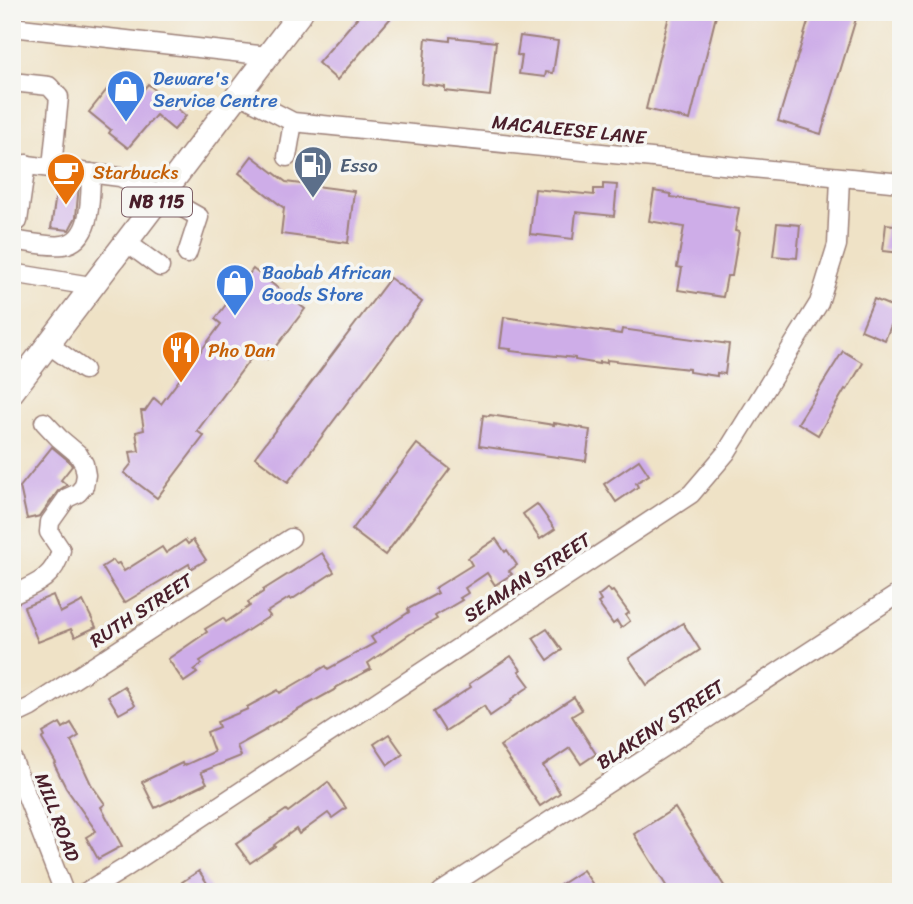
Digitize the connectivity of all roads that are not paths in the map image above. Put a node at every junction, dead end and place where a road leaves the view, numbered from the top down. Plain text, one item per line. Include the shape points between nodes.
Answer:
1 (302, 12) edge
2 (12, 27) edge
3 (268, 56) junction
4 (12, 82) edge
5 (239, 94) junction
6 (293, 122) junction
7 (287, 157) dead end
8 (19, 163) edge
9 (52, 167) junction
10 (91, 173) junction
11 (840, 178) junction
12 (901, 183) edge
13 (162, 195) junction
14 (12, 220) edge
15 (12, 240) edge
16 (126, 242) junction
17 (187, 254) dead end
18 (160, 267) dead end
19 (12, 273) edge
20 (92, 286) junction
21 (48, 345) junction
22 (83, 370) dead end
23 (12, 392) edge
24 (44, 422) dead end
25 (292, 538) dead end
26 (61, 550) junction
27 (12, 579) edge
28 (901, 592) edge
29 (12, 595) edge
30 (12, 716) edge
31 (12, 758) edge
32 (64, 892) edge
33 (86, 892) edge
34 (441, 892) edge

1 - 3 main road, NB 115
2 - 3 street
3 - 5 main road, NB 115
4 - 9 street via 49,86 59,97
5 - 6 street, MACALEESE LANE
5 - 13 main road, NB 115
6 - 7 street
6 - 11 street, MACALEESE LANE
8 - 9 street
8 - 14 street via 19,221
9 - 10 street
10 - 13 street via 120,177
10 - 15 street via 88,219 71,243 60,246
11 - 12 street, MACALEESE LANE
11 - 33 street, SEAMAN STREET via 837,245 819,303 726,453 691,494
13 - 16 main road, NB 115
13 - 17 street via 198,217
16 - 18 street
16 - 20 main road, NB 115
19 - 20 street
20 - 21 main road, NB 115
21 - 22 street
21 - 23 main road, NB 115
24 - 26 street via 78,454 86,475 84,486 67,498 50,522 49,532
25 - 30 street, RUTH STREET
26 - 27 street via 21,582
26 - 29 street via 58,564 48,575
28 - 34 street, BLAKENY STREET
31 - 32 street, MILL ROAD

